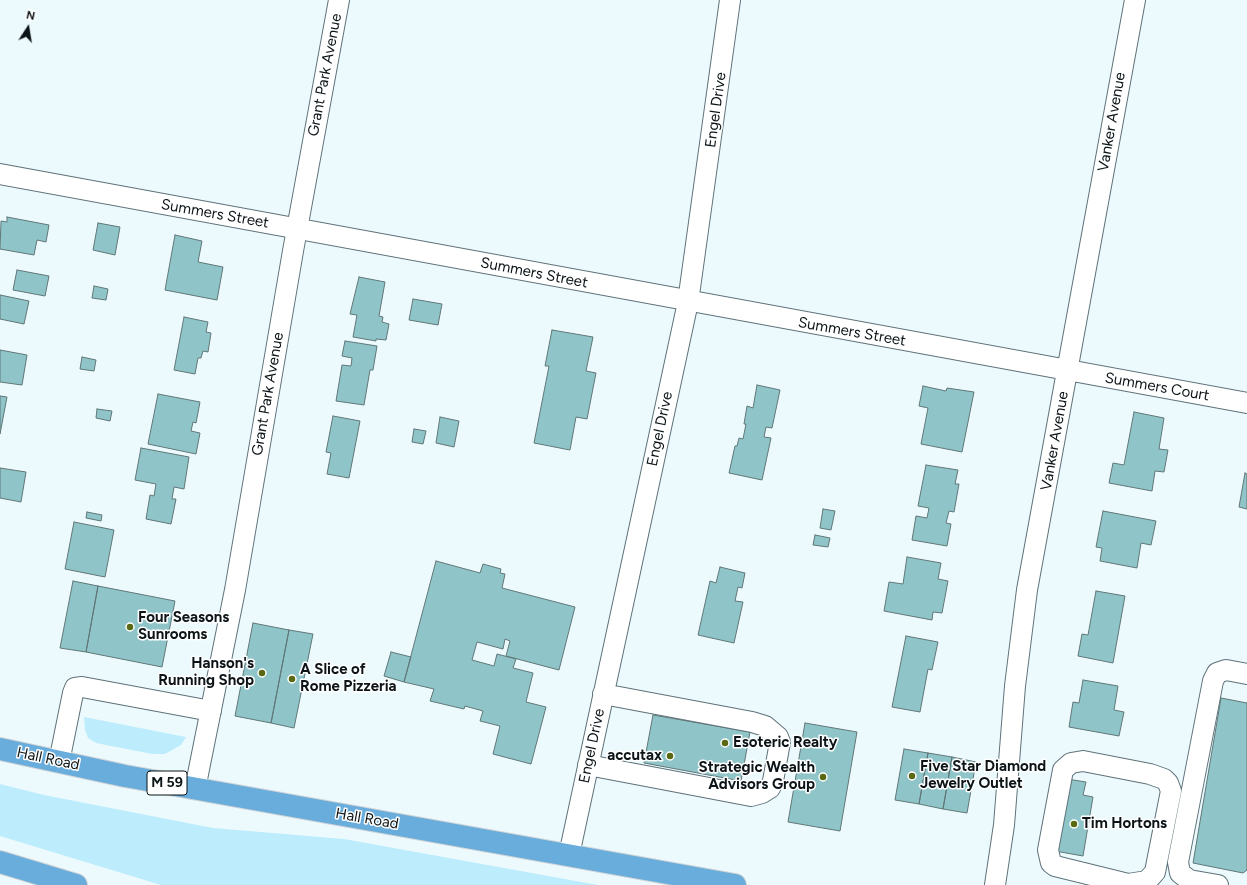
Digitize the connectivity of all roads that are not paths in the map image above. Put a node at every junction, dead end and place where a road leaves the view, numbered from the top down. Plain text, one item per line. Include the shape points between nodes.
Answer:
1 (339, 0) edge
2 (730, 0) edge
3 (1134, 0) edge
4 (0, 174) edge
5 (297, 229) junction
6 (688, 302) junction
7 (1068, 371) junction
8 (1247, 403) edge
9 (1247, 674) edge
10 (603, 694) junction
11 (211, 711) junction
12 (0, 748) edge
13 (59, 762) junction
14 (588, 765) junction
15 (195, 788) junction
16 (569, 855) junction
17 (0, 862) edge
18 (1111, 879) joint
19 (63, 883) edge
20 (734, 885) edge
21 (995, 885) edge
22 (1218, 885) edge

1 - 5 street, Grant Park Avenue
2 - 6 street, Engel Drive
3 - 7 street, Vanker Avenue
4 - 5 street, Summers Street
5 - 6 street, Summers Street
5 - 11 street, Grant Park Avenue via 235,590
6 - 7 street, Summers Street
6 - 10 street, Engel Drive
7 - 8 street, Summers Court
7 - 21 street, Vanker Avenue via 1027,590 1015,686 1004,825
9 - 22 street via 1226,670 1217,673 1213,681 1178,862 1180,873 1189,880
10 - 14 street, Engel Drive
10 - 14 street via 765,726 780,742 773,781 770,788 762,794 751,796
11 - 13 street via 76,688
11 - 15 street, Grant Park Avenue
12 - 13 highway, Hall Road / M 59
13 - 15 highway, Hall Road / M 59
14 - 16 street, Engel Drive
15 - 16 highway, Hall Road / M 59
16 - 20 highway, Hall Road / M 59
17 - 19 highway
18 - 18 street via 1128,884 1141,883 1152,877 1170,787 1164,779 1150,774 1083,761 1071,763 1063,770 1048,850 1049,859 1055,866

